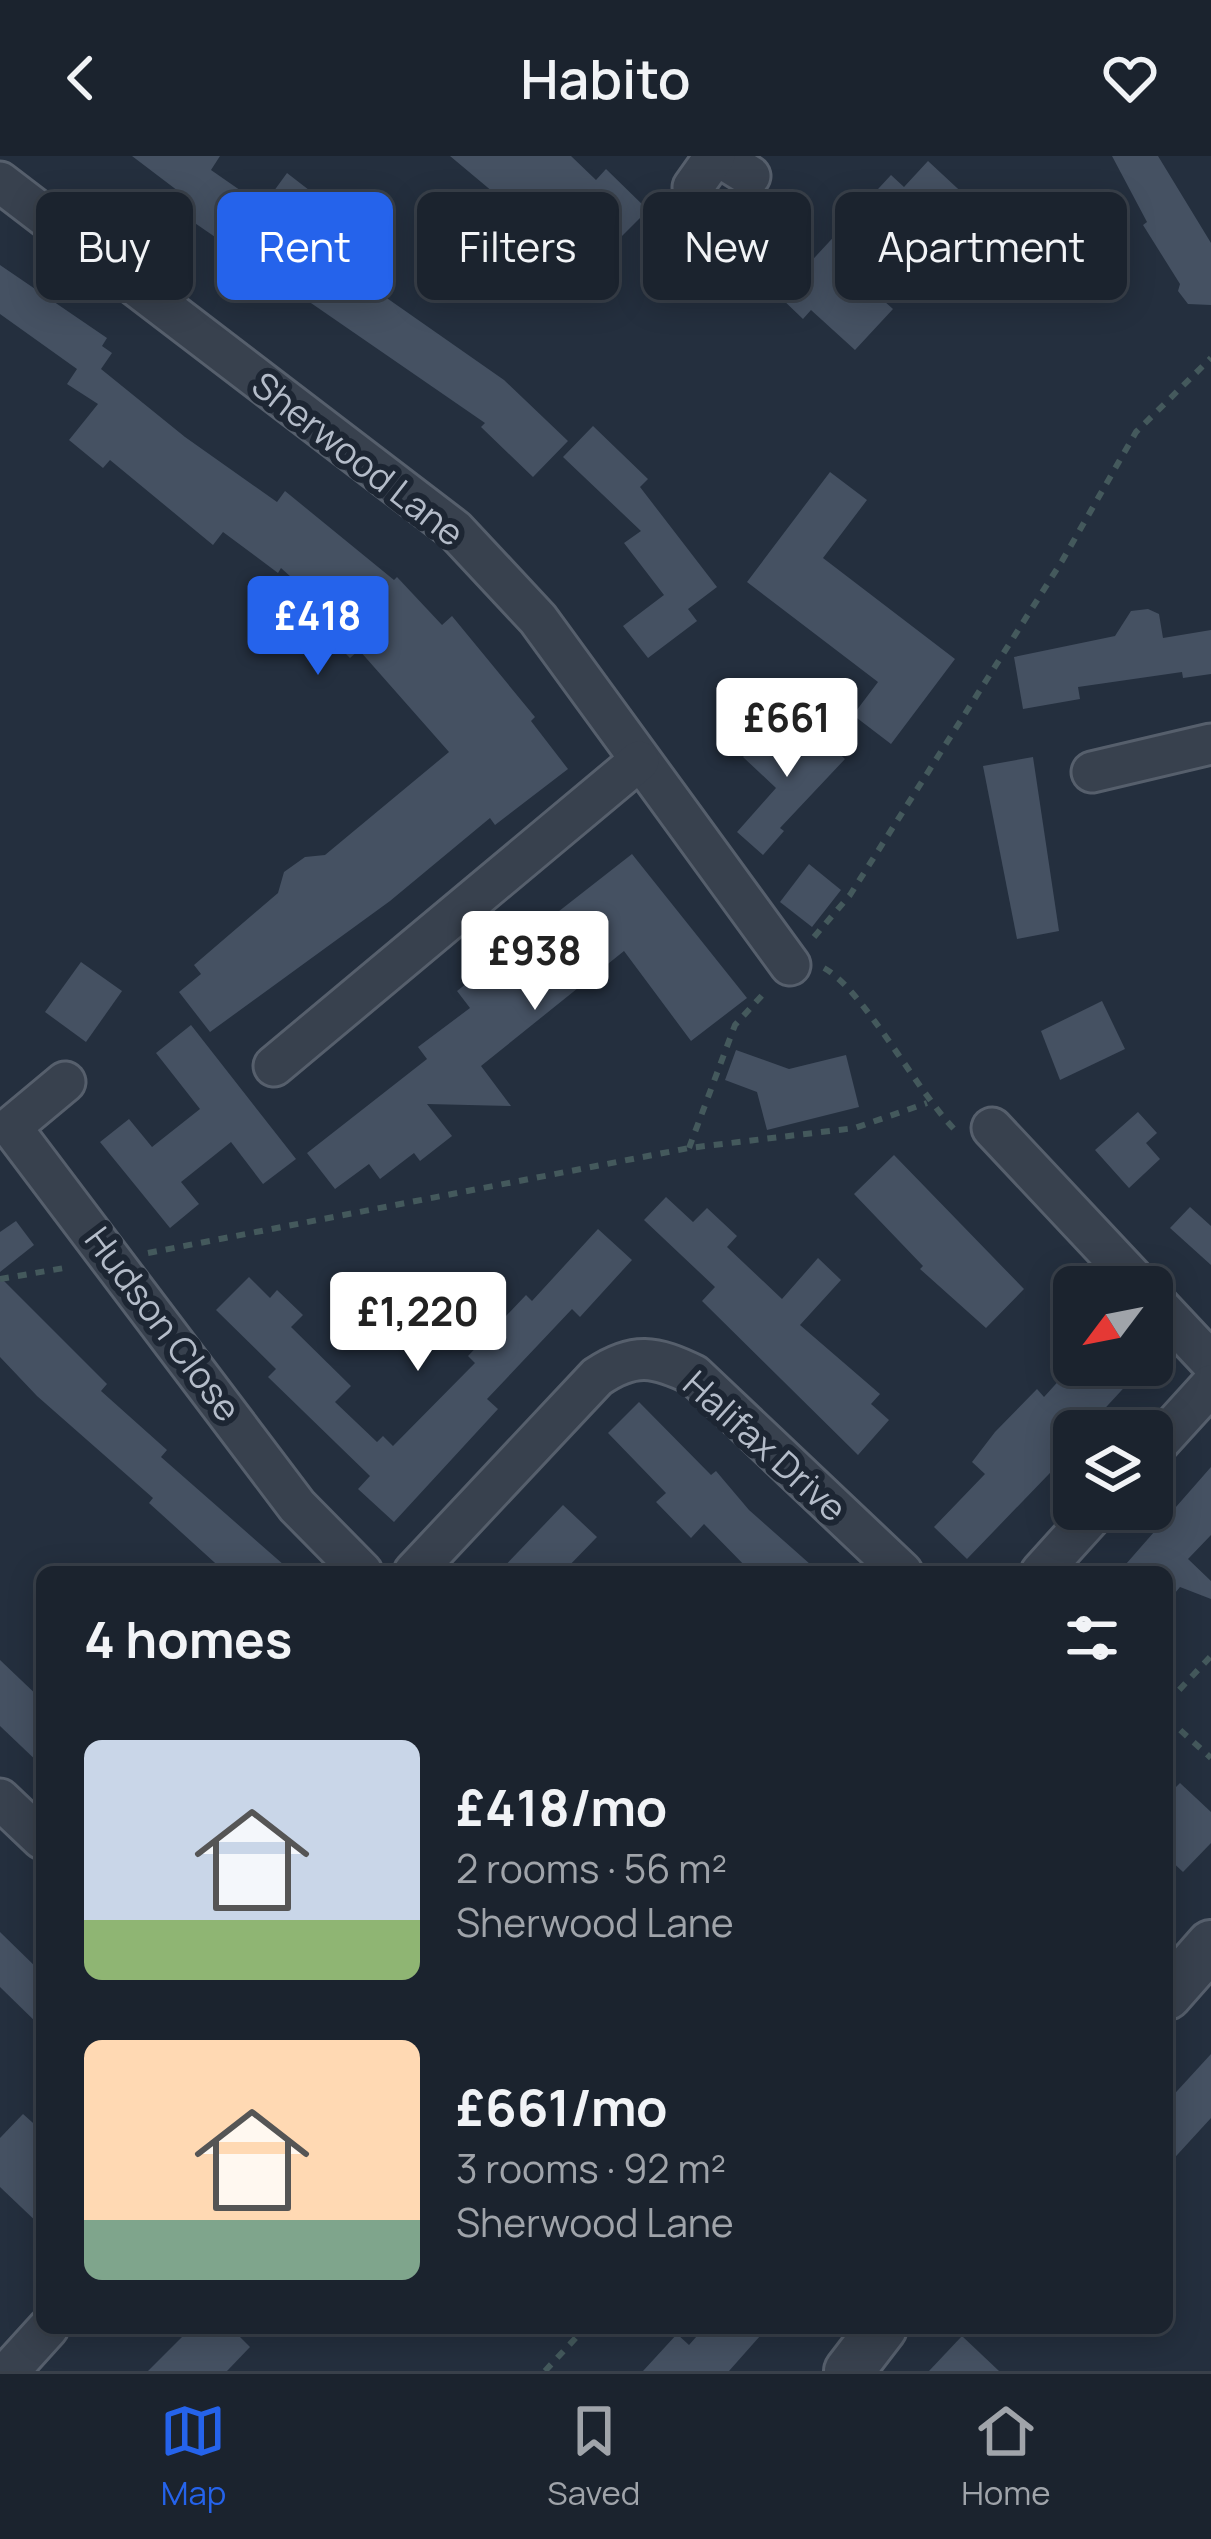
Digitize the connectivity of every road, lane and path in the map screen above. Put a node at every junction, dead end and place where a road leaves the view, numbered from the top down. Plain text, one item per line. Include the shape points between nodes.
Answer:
1 (0, 182) edge
2 (1211, 358) edge
3 (1211, 744) edge
4 (639, 761) junction
5 (1092, 772) dead end
6 (790, 964) junction
7 (274, 1066) dead end
8 (65, 1082) dead end
9 (927, 1103) junction
10 (992, 1128) joint
11 (689, 1148) junction
12 (116, 1259) junction
13 (1121, 1266) edge
14 (0, 1279) edge
15 (1173, 1321) edge
16 (1211, 1362) edge
17 (1211, 1384) edge
18 (1173, 1427) edge
19 (1079, 1530) edge
20 (356, 1566) edge
21 (420, 1566) edge
22 (896, 1566) edge
23 (1046, 1566) edge
24 (1211, 1656) edge
25 (1173, 1697) edge
26 (1173, 1723) edge
27 (1211, 1758) edge
28 (0, 1799) edge
29 (36, 1833) edge
30 (1211, 1945) edge
31 (1173, 1988) edge
32 (43, 2334) edge
33 (579, 2334) edge
34 (877, 2334) edge
35 (848, 2370) edge
36 (9, 2371) edge
37 (545, 2371) edge

1 - 4 street, Sherwood Lane via 454,530 538,619
2 - 6 path via 1136,432 850,895
3 - 5 street
4 - 6 street, Sherwood Lane
4 - 7 street
6 - 9 path via 829,968
6 - 11 path via 735,1025
8 - 12 street, Hudson Close via 11,1127
9 - 10 path via 964,1139
9 - 11 path via 855,1128
10 - 13 street
11 - 12 path
12 - 14 path
12 - 20 street, Hudson Close via 297,1506
15 - 16 street
17 - 18 street
19 - 23 street
21 - 22 street, Halifax Drive via 597,1377 635,1356 694,1375
24 - 25 path
26 - 27 path
28 - 29 street
30 - 31 street
32 - 36 street
33 - 37 path
34 - 35 street

